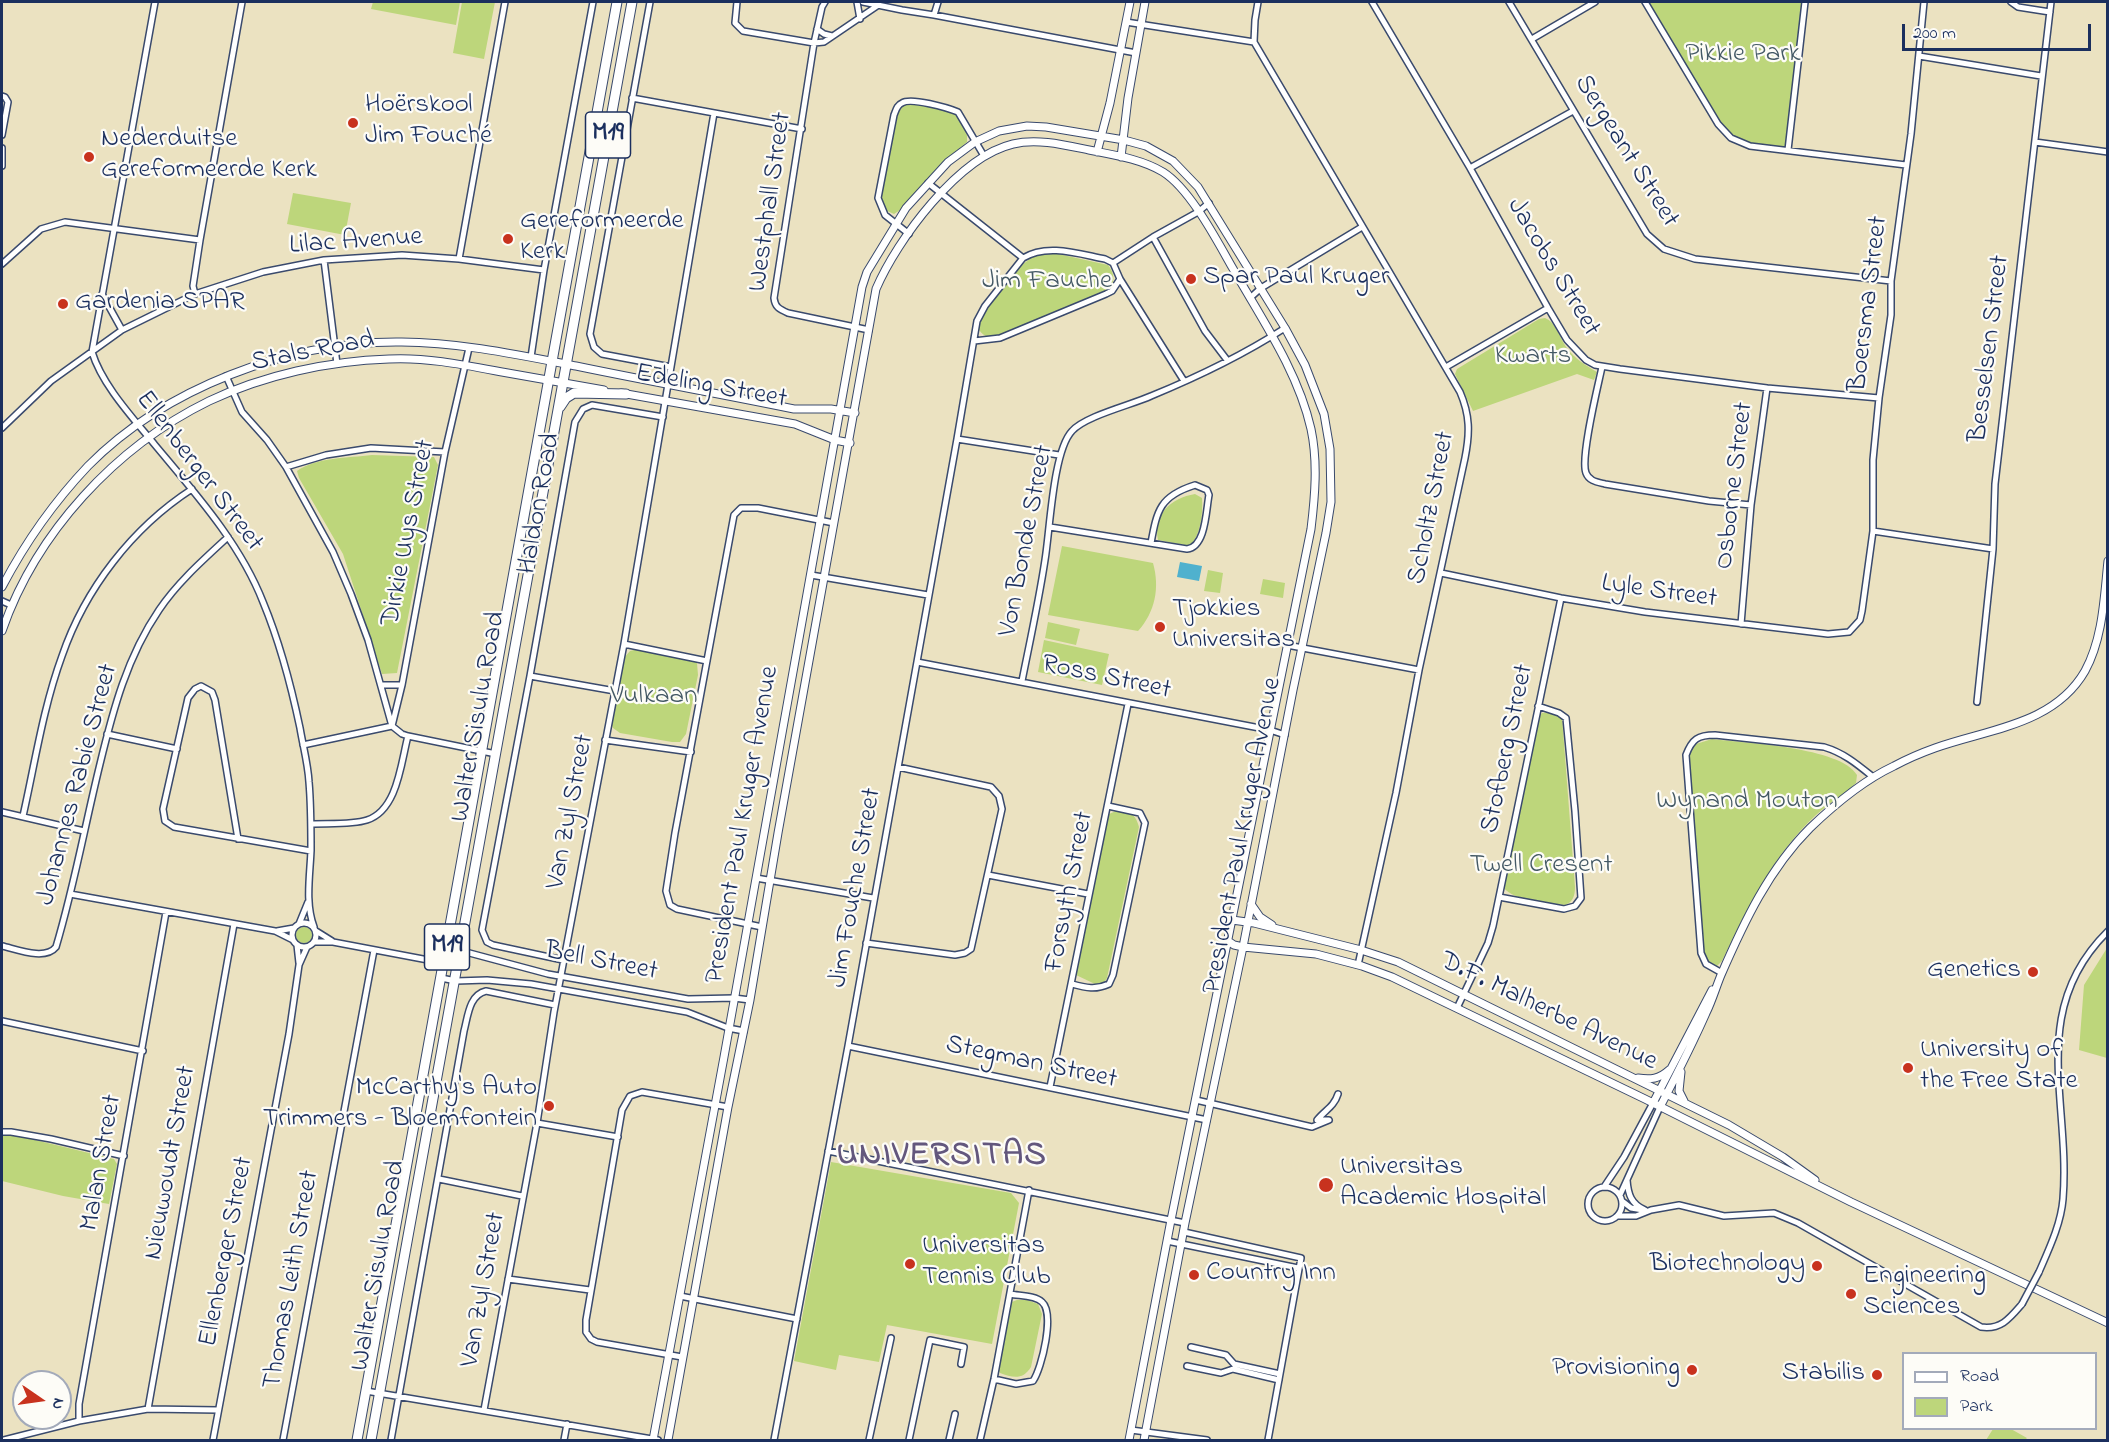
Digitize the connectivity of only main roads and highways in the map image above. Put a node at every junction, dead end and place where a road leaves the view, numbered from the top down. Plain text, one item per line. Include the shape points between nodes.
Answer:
1 (617, 2) edge
2 (632, 2) edge
3 (626, 394) road end
4 (558, 409) junction
5 (530, 489) junction
6 (542, 491) junction
7 (518, 556) junction
8 (531, 558) junction
9 (501, 651) junction
10 (514, 654) junction
11 (471, 813) junction
12 (485, 816) junction
13 (456, 898) junction
14 (470, 900) junction
15 (428, 1052) junction
16 (442, 1055) junction
17 (411, 1144) junction
18 (425, 1146) junction
19 (398, 1218) junction
20 (412, 1220) junction
21 (384, 1292) junction
22 (398, 1295) junction
23 (357, 1440) edge
24 (371, 1440) edge

1 - 5 highway, Walter Sisulu Road / M19
2 - 4 highway, Walter Sisulu Road / M19
3 - 4 highway via 574,393
4 - 6 highway, Walter Sisulu Road / M19
5 - 6 highway
5 - 7 highway, Walter Sisulu Road / M19
6 - 8 highway, Walter Sisulu Road / M19
7 - 8 highway
7 - 9 highway, Walter Sisulu Road / M19
8 - 10 highway, Walter Sisulu Road / M19
9 - 10 highway
9 - 11 highway, Walter Sisulu Road / M19
10 - 12 highway, Walter Sisulu Road / M19
11 - 12 highway
11 - 13 highway, Walter Sisulu Road / M19
12 - 14 highway, Walter Sisulu Road / M19
13 - 14 highway
13 - 15 highway, Walter Sisulu Road / M19
14 - 16 highway, Walter Sisulu Road / M19
15 - 16 highway
15 - 17 highway, Walter Sisulu Road / M19
16 - 18 highway, Walter Sisulu Road / M19
17 - 18 highway
17 - 19 highway, Walter Sisulu Road / M19
18 - 20 highway, Walter Sisulu Road / M19
19 - 20 highway
19 - 21 highway, Walter Sisulu Road / M19
20 - 22 highway, Walter Sisulu Road / M19
21 - 22 highway
21 - 23 highway, Walter Sisulu Road / M19
22 - 24 highway, Walter Sisulu Road / M19

